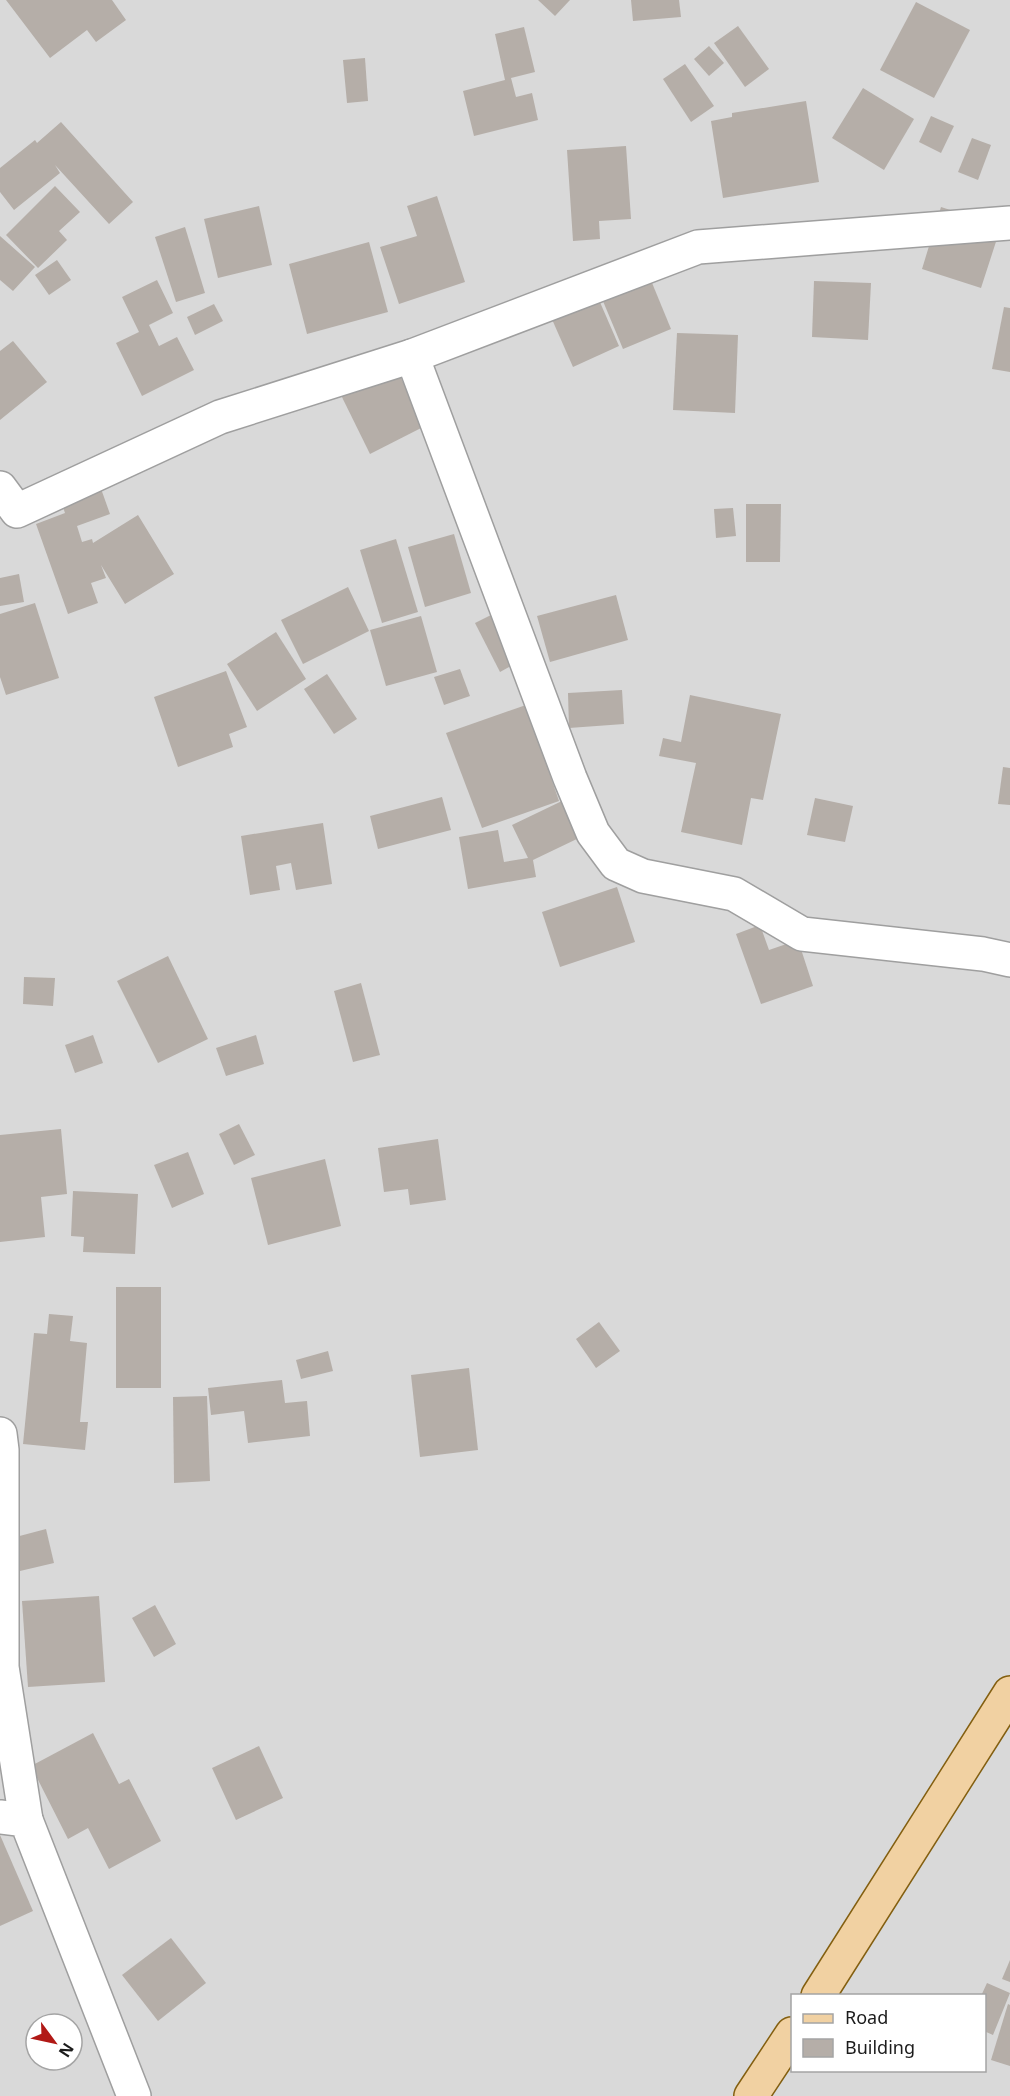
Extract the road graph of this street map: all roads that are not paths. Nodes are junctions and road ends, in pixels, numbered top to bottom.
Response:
1 (1010, 224) edge
2 (412, 356) junction
3 (0, 488) edge
4 (1010, 960) edge
5 (0, 1434) edge
6 (1010, 1693) edge
7 (13, 1818) edge
8 (819, 1994) edge
9 (791, 2036) edge
10 (134, 2096) edge
11 (751, 2096) edge

1 - 2 street
2 - 3 street
2 - 4 street
5 - 7 street
6 - 8 main road
7 - 10 street
9 - 11 main road

